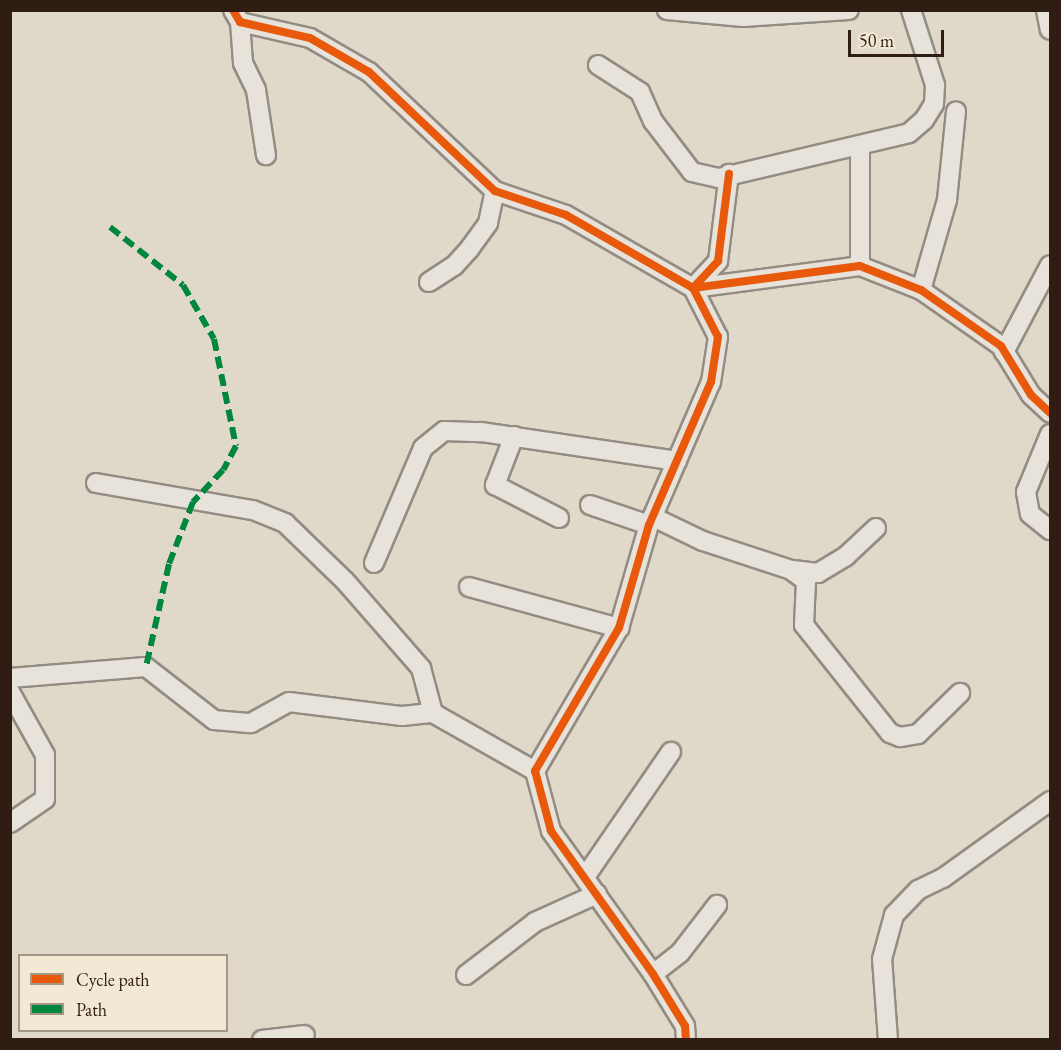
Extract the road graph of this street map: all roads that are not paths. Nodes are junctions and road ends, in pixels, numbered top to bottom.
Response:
1 (667, 10) edge
2 (849, 10) edge
3 (911, 10) edge
4 (1046, 10) edge
5 (236, 16) edge
6 (1050, 30) edge
7 (598, 65) dead end
8 (956, 111) dead end
9 (860, 146) junction
10 (266, 155) dead end
11 (729, 174) junction
12 (495, 191) junction
13 (1050, 265) edge
14 (860, 266) junction
15 (429, 282) dead end
16 (693, 288) junction
17 (921, 290) junction
18 (1004, 352) junction
19 (1050, 413) edge
20 (1050, 434) edge
21 (514, 436) junction
22 (677, 461) junction
23 (96, 483) dead end
24 (590, 505) dead end
25 (559, 519) dead end
26 (651, 521) junction
27 (876, 528) dead end
28 (1050, 530) edge
29 (374, 563) dead end
30 (791, 570) junction
31 (469, 587) dead end
32 (619, 628) junction
33 (10, 678) edge
34 (10, 692) edge
35 (960, 693) dead end
36 (433, 713) junction
37 (671, 752) dead end
38 (535, 771) junction
39 (1050, 801) edge
40 (10, 823) edge
41 (585, 877) junction
42 (597, 894) junction
43 (717, 905) dead end
44 (653, 974) junction
45 (466, 975) dead end
46 (305, 1035) dead end
47 (262, 1040) edge
48 (686, 1040) edge
49 (888, 1040) edge

1 - 2 street
3 - 9 street
4 - 6 street
5 - 10 street
5 - 12 street
7 - 11 street
8 - 17 street
9 - 11 street
9 - 14 street
11 - 16 street
12 - 15 street
12 - 16 street
13 - 18 street
14 - 16 street
14 - 17 street
16 - 22 street
17 - 18 street
18 - 19 street
20 - 28 street
21 - 22 street
21 - 25 street
21 - 29 street
22 - 26 street
23 - 36 street
24 - 26 street
26 - 30 street
26 - 32 street
27 - 30 street
30 - 35 street
31 - 32 street
32 - 38 street
33 - 36 street
34 - 40 street
36 - 38 street
37 - 41 street
38 - 41 street
39 - 49 street
41 - 42 street
42 - 44 street
42 - 45 street
43 - 44 street
44 - 48 street
46 - 47 street

